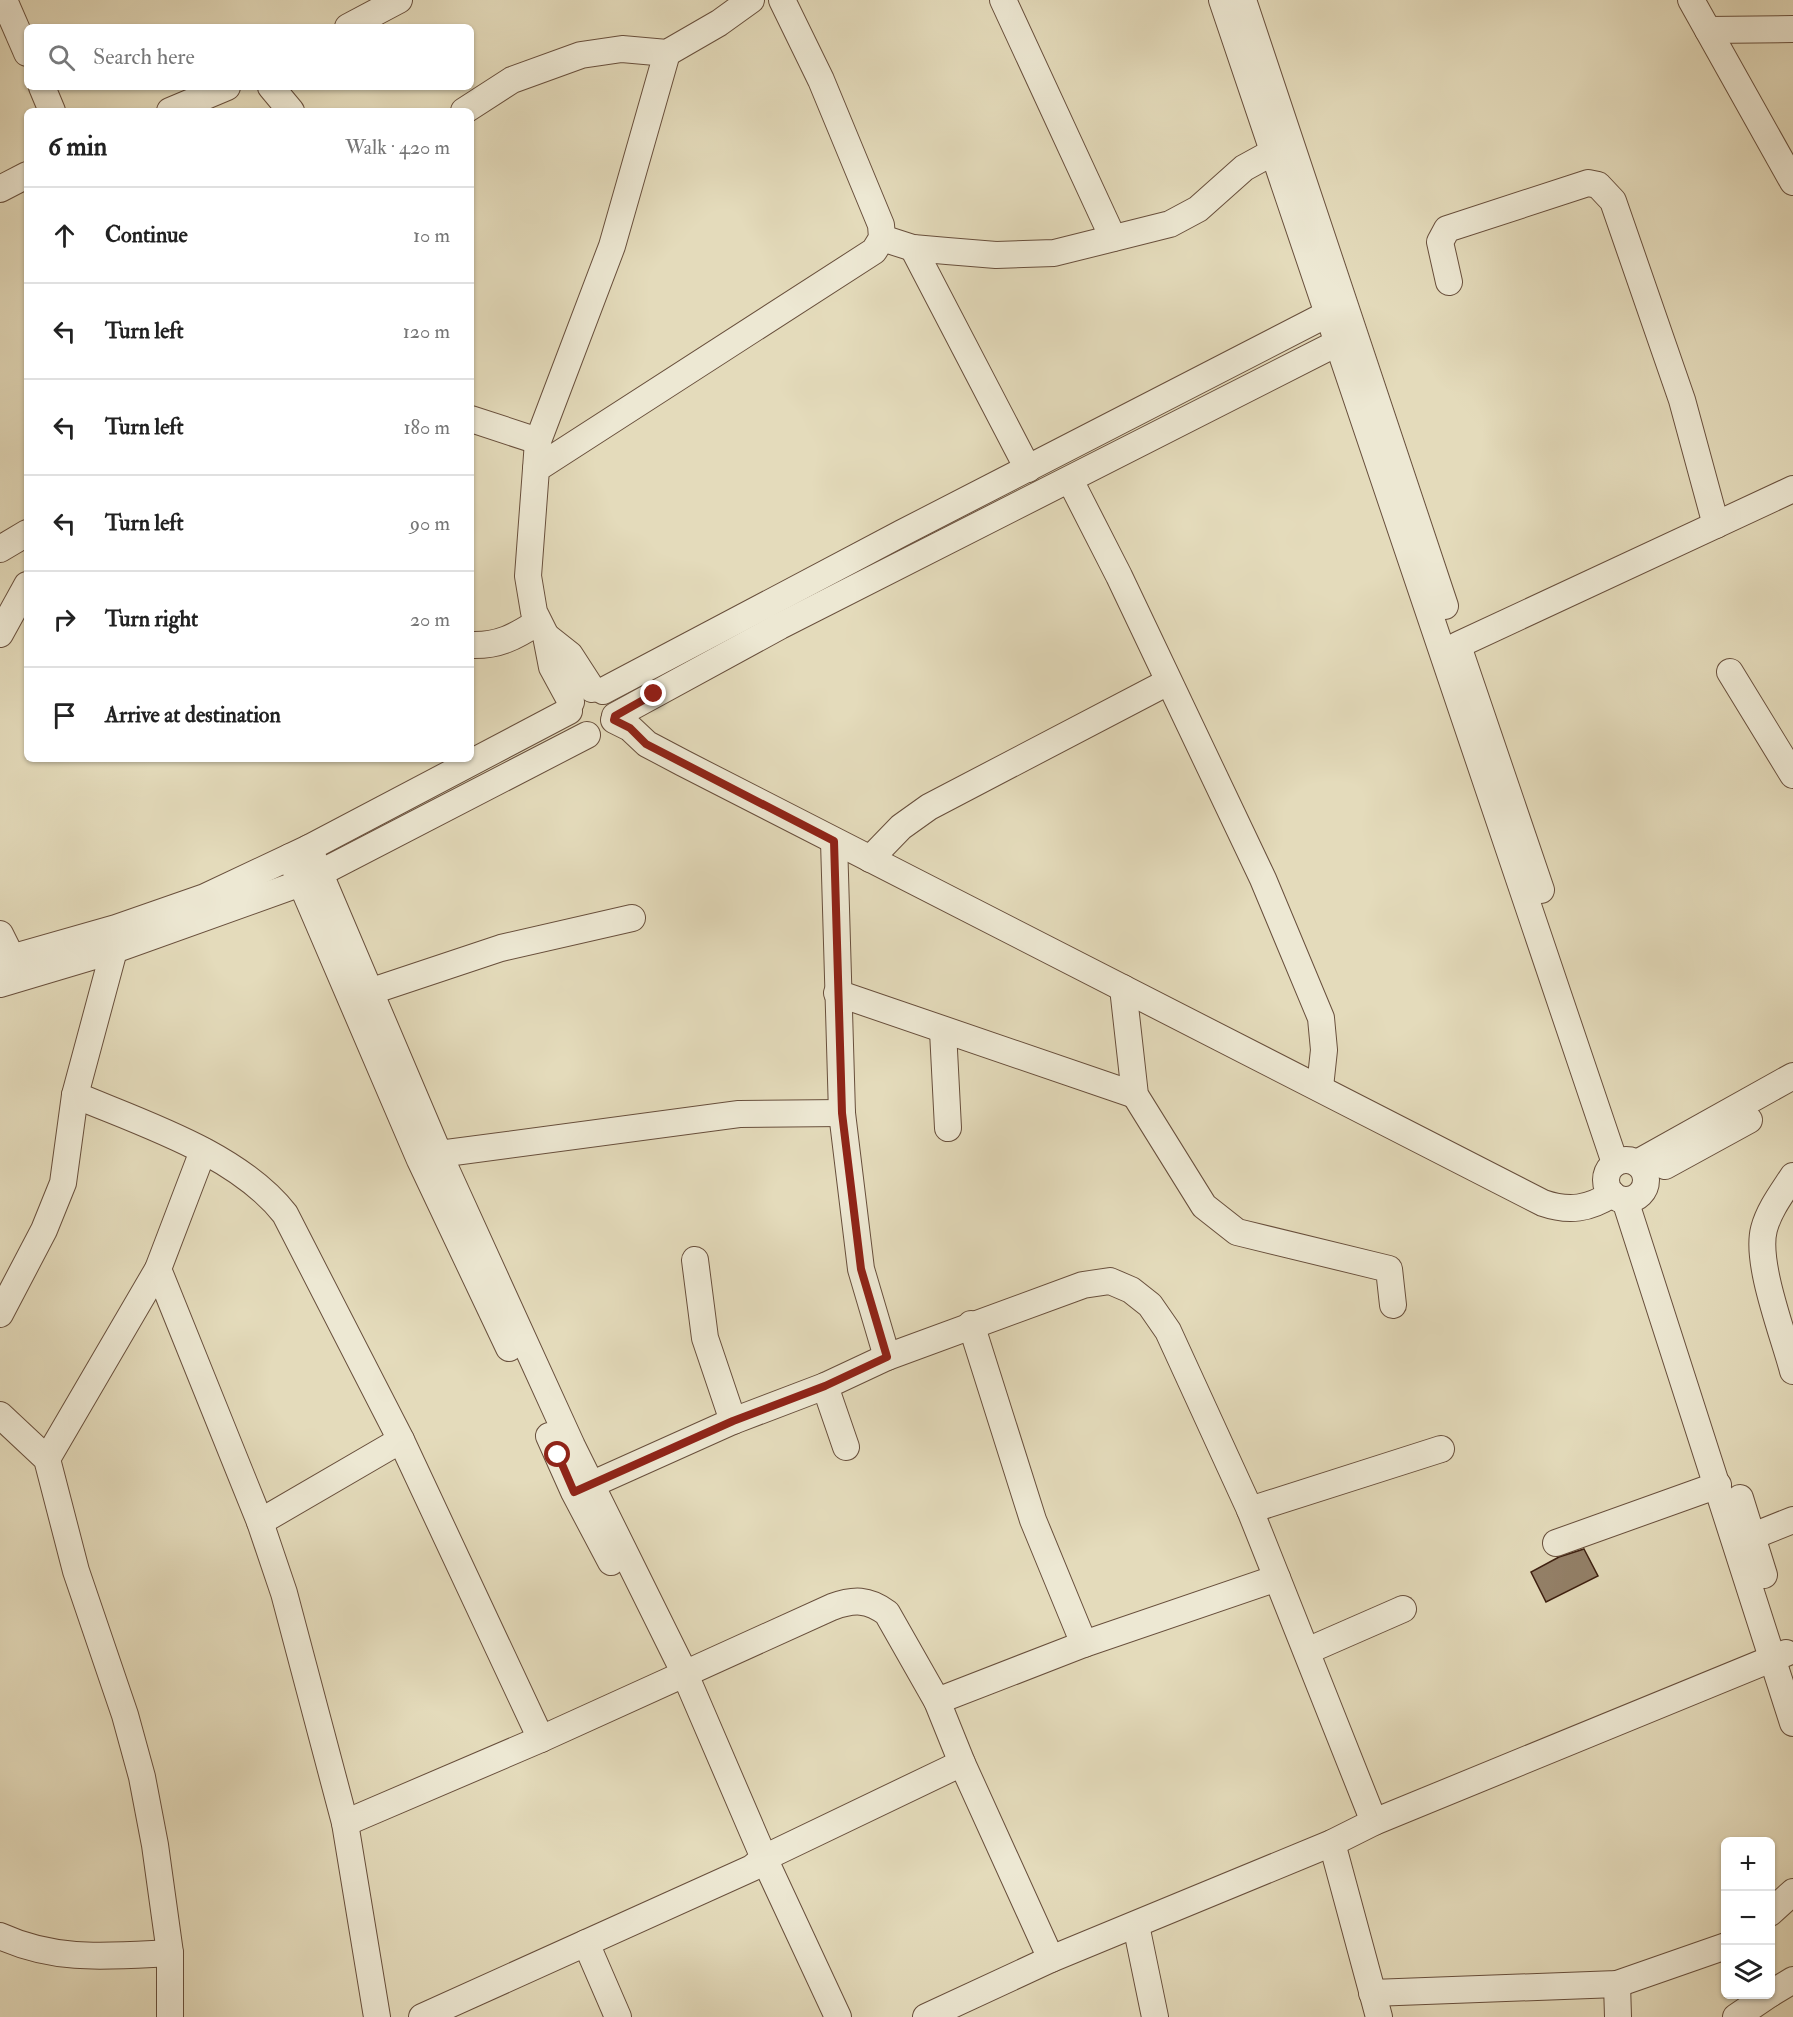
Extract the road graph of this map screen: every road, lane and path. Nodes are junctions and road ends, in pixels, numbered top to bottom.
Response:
1 (4, 0) edge
2 (399, 0) edge
3 (751, 0) edge
4 (782, 0) edge
5 (1003, 0) edge
6 (1222, 0) edge
7 (1243, 0) edge
8 (1691, 0) edge
9 (354, 24) edge
10 (1793, 29) edge
11 (1708, 30) junction
12 (24, 46) edge
13 (667, 53) junction
14 (43, 90) edge
15 (220, 90) edge
16 (274, 90) edge
17 (51, 108) edge
18 (177, 108) edge
19 (288, 108) edge
20 (469, 108) edge
21 (1275, 151) junction
22 (24, 177) edge
23 (1793, 182) edge
24 (0, 189) edge
25 (882, 238) junction
26 (1113, 238) junction
27 (913, 248) junction
28 (1449, 282) dead end
29 (1336, 310) junction
30 (1346, 339) junction
31 (474, 420) edge
32 (538, 441) junction
33 (536, 469) junction
34 (1028, 469) junction
35 (1070, 480) junction
36 (1793, 489) edge
37 (1716, 525) junction
38 (24, 535) edge
39 (0, 549) edge
40 (24, 590) edge
41 (542, 629) junction
42 (0, 634) edge
43 (474, 645) edge
44 (1458, 645) junction
45 (1730, 672) dead end
46 (1168, 682) junction
47 (584, 698) junction
48 (605, 726) junction
49 (474, 758) edge
50 (467, 762) edge
51 (1793, 775) edge
52 (834, 841) junction
53 (300, 853) junction
54 (870, 859) junction
55 (311, 879) junction
56 (632, 918) dead end
57 (0, 934) edge
58 (114, 950) junction
59 (6, 960) edge
60 (0, 984) edge
61 (1123, 988) junction
62 (837, 993) junction
63 (361, 994) junction
64 (944, 1030) junction
65 (1793, 1076) edge
66 (1320, 1088) junction
67 (75, 1095) junction
68 (1135, 1095) junction
69 (1793, 1096) edge
70 (842, 1113) junction
71 (948, 1128) dead end
72 (203, 1151) junction
73 (430, 1157) junction
74 (1793, 1176) edge
75 (1629, 1178) junction
76 (695, 1260) dead end
77 (158, 1269) junction
78 (1393, 1305) dead end
79 (0, 1314) edge
80 (971, 1324) junction
81 (887, 1357) junction
82 (1793, 1371) edge
83 (825, 1386) junction
84 (0, 1415) edge
85 (733, 1421) junction
86 (401, 1440) junction
87 (846, 1447) dead end
88 (1441, 1449) dead end
89 (47, 1459) junction
90 (1718, 1485) junction
91 (583, 1489) junction
92 (1250, 1510) junction
93 (1793, 1520) edge
94 (260, 1522) junction
95 (1753, 1536) junction
96 (1556, 1543) dead end
97 (1277, 1578) junction
98 (1403, 1609) dead end
99 (1084, 1644) junction
100 (1307, 1651) junction
101 (1784, 1661) edge
102 (679, 1675) junction
103 (937, 1701) junction
104 (1793, 1723) edge
105 (541, 1738) junction
106 (962, 1763) junction
107 (345, 1822) junction
108 (1374, 1822) junction
109 (1332, 1843) junction
110 (758, 1863) junction
111 (1793, 1892) edge
112 (1775, 1908) edge
113 (1136, 1925) junction
114 (0, 1935) edge
115 (586, 1943) junction
116 (1721, 1947) edge
117 (170, 1953) junction
118 (1051, 1959) junction
119 (1793, 1980) edge
120 (1617, 1984) junction
121 (1775, 1991) edge
122 (1763, 1999) edge
123 (1376, 2005) edge
124 (170, 2017) edge
125 (377, 2017) edge
126 (422, 2017) edge
127 (618, 2017) edge
128 (820, 2017) edge
129 (838, 2017) edge
130 (926, 2017) edge
131 (1155, 2017) edge
132 (1618, 2017) edge
133 (1736, 2017) edge

1 - 12 street
2 - 9 street
3 - 13 street
4 - 25 street
5 - 26 street
6 - 21 street
7 - 29 street
8 - 11 street
10 - 11 street
11 - 23 street
13 - 20 street
13 - 32 street
14 - 17 street
15 - 18 street
16 - 19 street
21 - 26 street
21 - 29 street
22 - 24 street
25 - 27 street
25 - 33 street
26 - 27 street
27 - 34 street
28 - 37 street
29 - 30 street
29 - 34 street
30 - 35 street
30 - 44 street
30 - 75 street
31 - 32 street
32 - 33 street
33 - 41 street
34 - 47 street
35 - 46 street
35 - 48 street
36 - 37 street
37 - 44 street
38 - 39 street
40 - 42 street
41 - 43 street
41 - 47 street
44 - 75 street
45 - 51 street
46 - 54 street
46 - 66 street
47 - 48 street
47 - 48 street
47 - 49 street
48 - 52 street
48 - 55 street
50 - 53 street
52 - 54 street
52 - 62 street
53 - 55 street
53 - 59 street
54 - 61 street
55 - 58 street
55 - 63 street
56 - 63 street
57 - 59 street
58 - 60 street
58 - 67 street
61 - 66 street
61 - 68 street
62 - 64 street
62 - 70 street
63 - 73 street
64 - 68 street
64 - 71 street
65 - 75 street
66 - 75 street
67 - 72 street
67 - 79 street
68 - 78 street
69 - 75 street
70 - 73 street
70 - 81 street
72 - 77 street
72 - 86 street
73 - 91 street
74 - 82 street
75 - 90 street
75 - 95 street
76 - 85 street
77 - 89 street
77 - 94 street
80 - 81 street
80 - 92 street
80 - 99 street
81 - 83 street
83 - 85 street
83 - 87 street
84 - 89 street
85 - 91 street
86 - 94 street
86 - 105 street
88 - 92 street
89 - 117 street
90 - 96 street
90 - 101 street
91 - 102 street
92 - 97 street
93 - 95 street
94 - 107 street
95 - 101 street
97 - 99 street
97 - 100 street
98 - 100 street
99 - 103 street
100 - 108 street
101 - 104 street
101 - 108 street
102 - 103 street
102 - 105 street
102 - 110 street
103 - 106 street
105 - 107 street
106 - 110 street
106 - 118 street
107 - 125 street
108 - 109 street
109 - 113 street
109 - 123 street
110 - 115 street
110 - 128 street
110 - 129 street
111 - 112 street
113 - 118 street
113 - 131 street
114 - 117 street
115 - 126 street
115 - 127 street
116 - 120 street
117 - 124 street
118 - 130 street
119 - 121 street
120 - 123 street
120 - 132 street
122 - 133 street

